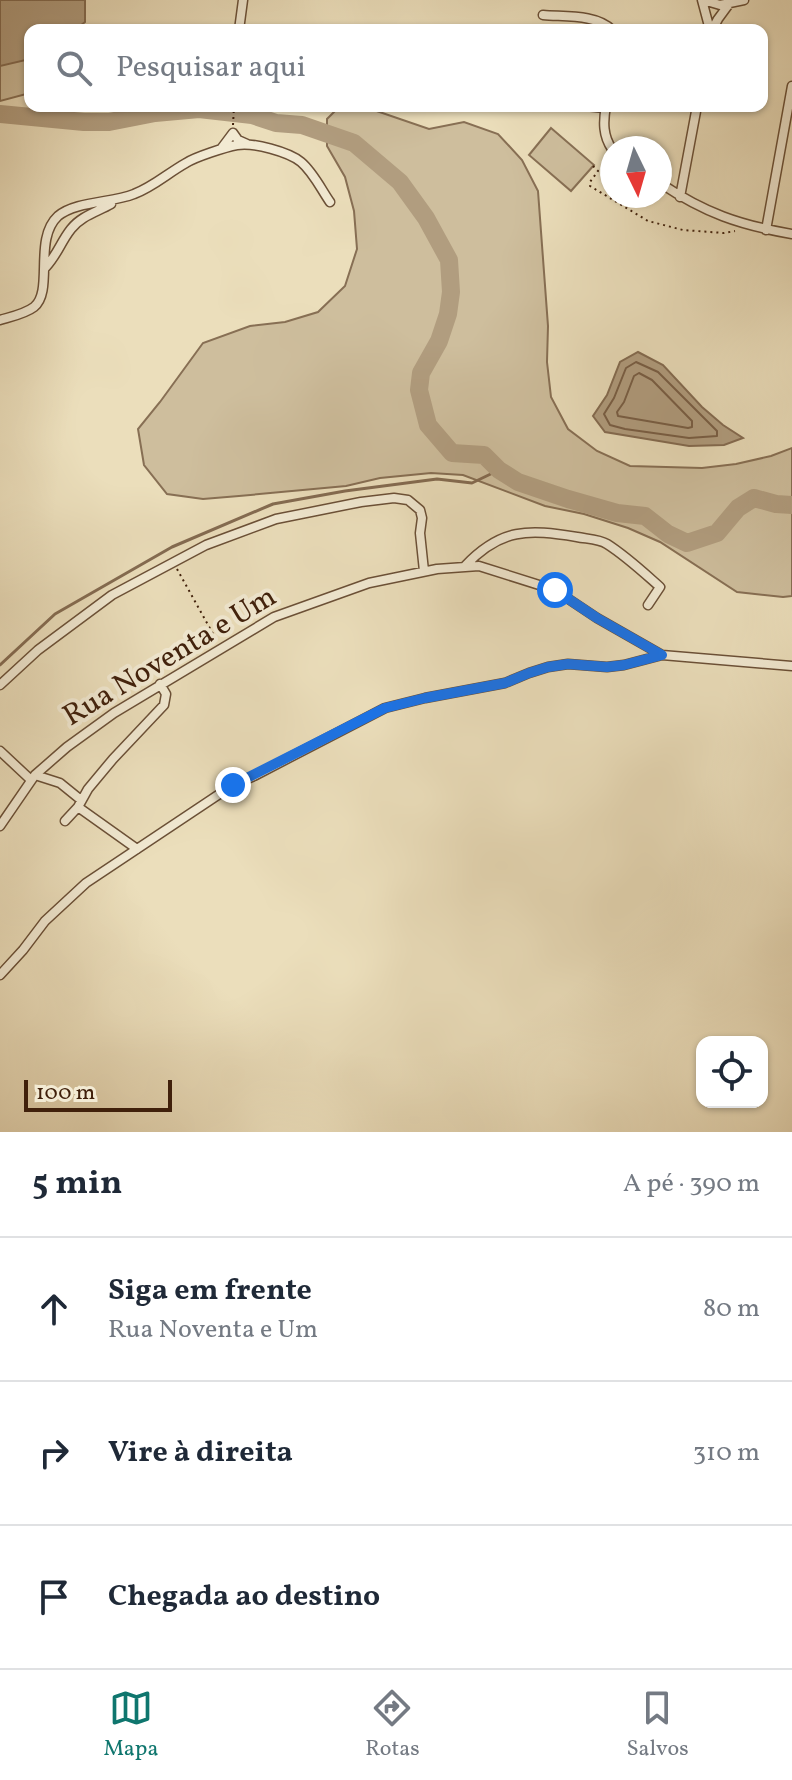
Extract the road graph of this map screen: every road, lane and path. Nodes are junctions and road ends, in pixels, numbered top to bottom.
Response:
1 (243, 0) edge
2 (702, 0) edge
3 (744, 0) edge
4 (729, 4) junction
5 (543, 15) dead end
6 (240, 24) edge
7 (604, 24) edge
8 (709, 24) edge
9 (714, 24) edge
10 (792, 86) edge
11 (234, 112) edge
12 (606, 112) edge
13 (696, 112) edge
14 (233, 133) junction
15 (605, 136) edge
16 (248, 145) junction
17 (787, 146) edge
18 (220, 151) junction
19 (593, 166) dead end
20 (672, 191) edge
21 (680, 197) junction
22 (119, 200) junction
23 (330, 202) dead end
24 (766, 230) junction
25 (735, 231) dead end
26 (792, 234) edge
27 (45, 268) junction
28 (0, 320) edge
29 (172, 561) junction
30 (464, 567) junction
31 (424, 571) junction
32 (648, 605) dead end
33 (221, 648) junction
34 (662, 655) junction
35 (792, 666) edge
36 (160, 684) junction
37 (0, 685) edge
38 (0, 751) edge
39 (33, 778) junction
40 (80, 804) junction
41 (65, 821) dead end
42 (0, 826) edge
43 (137, 849) junction
44 (0, 975) edge

1 - 6 street
2 - 4 street
2 - 8 street
3 - 4 street
4 - 9 street
5 - 7 street
10 - 17 street
11 - 14 path
12 - 15 street
13 - 21 street
14 - 16 street
14 - 18 street
16 - 18 street
16 - 23 street
17 - 24 street
18 - 22 street
19 - 25 path
20 - 21 street
21 - 24 street
22 - 27 street
22 - 27 street
24 - 26 street
27 - 28 street
29 - 31 street
29 - 33 path
29 - 37 street
30 - 31 street, Rua Noventa e Um
30 - 32 street
30 - 34 street, Rua Noventa e Um
31 - 33 street, Rua Noventa e Um
33 - 36 street, Rua Noventa e Um
34 - 35 street
34 - 43 street
36 - 39 street, Rua Noventa e Um
36 - 40 street
38 - 39 street
39 - 40 street
39 - 42 street, Rua Noventa e Um
40 - 41 street
40 - 43 street
43 - 44 street

